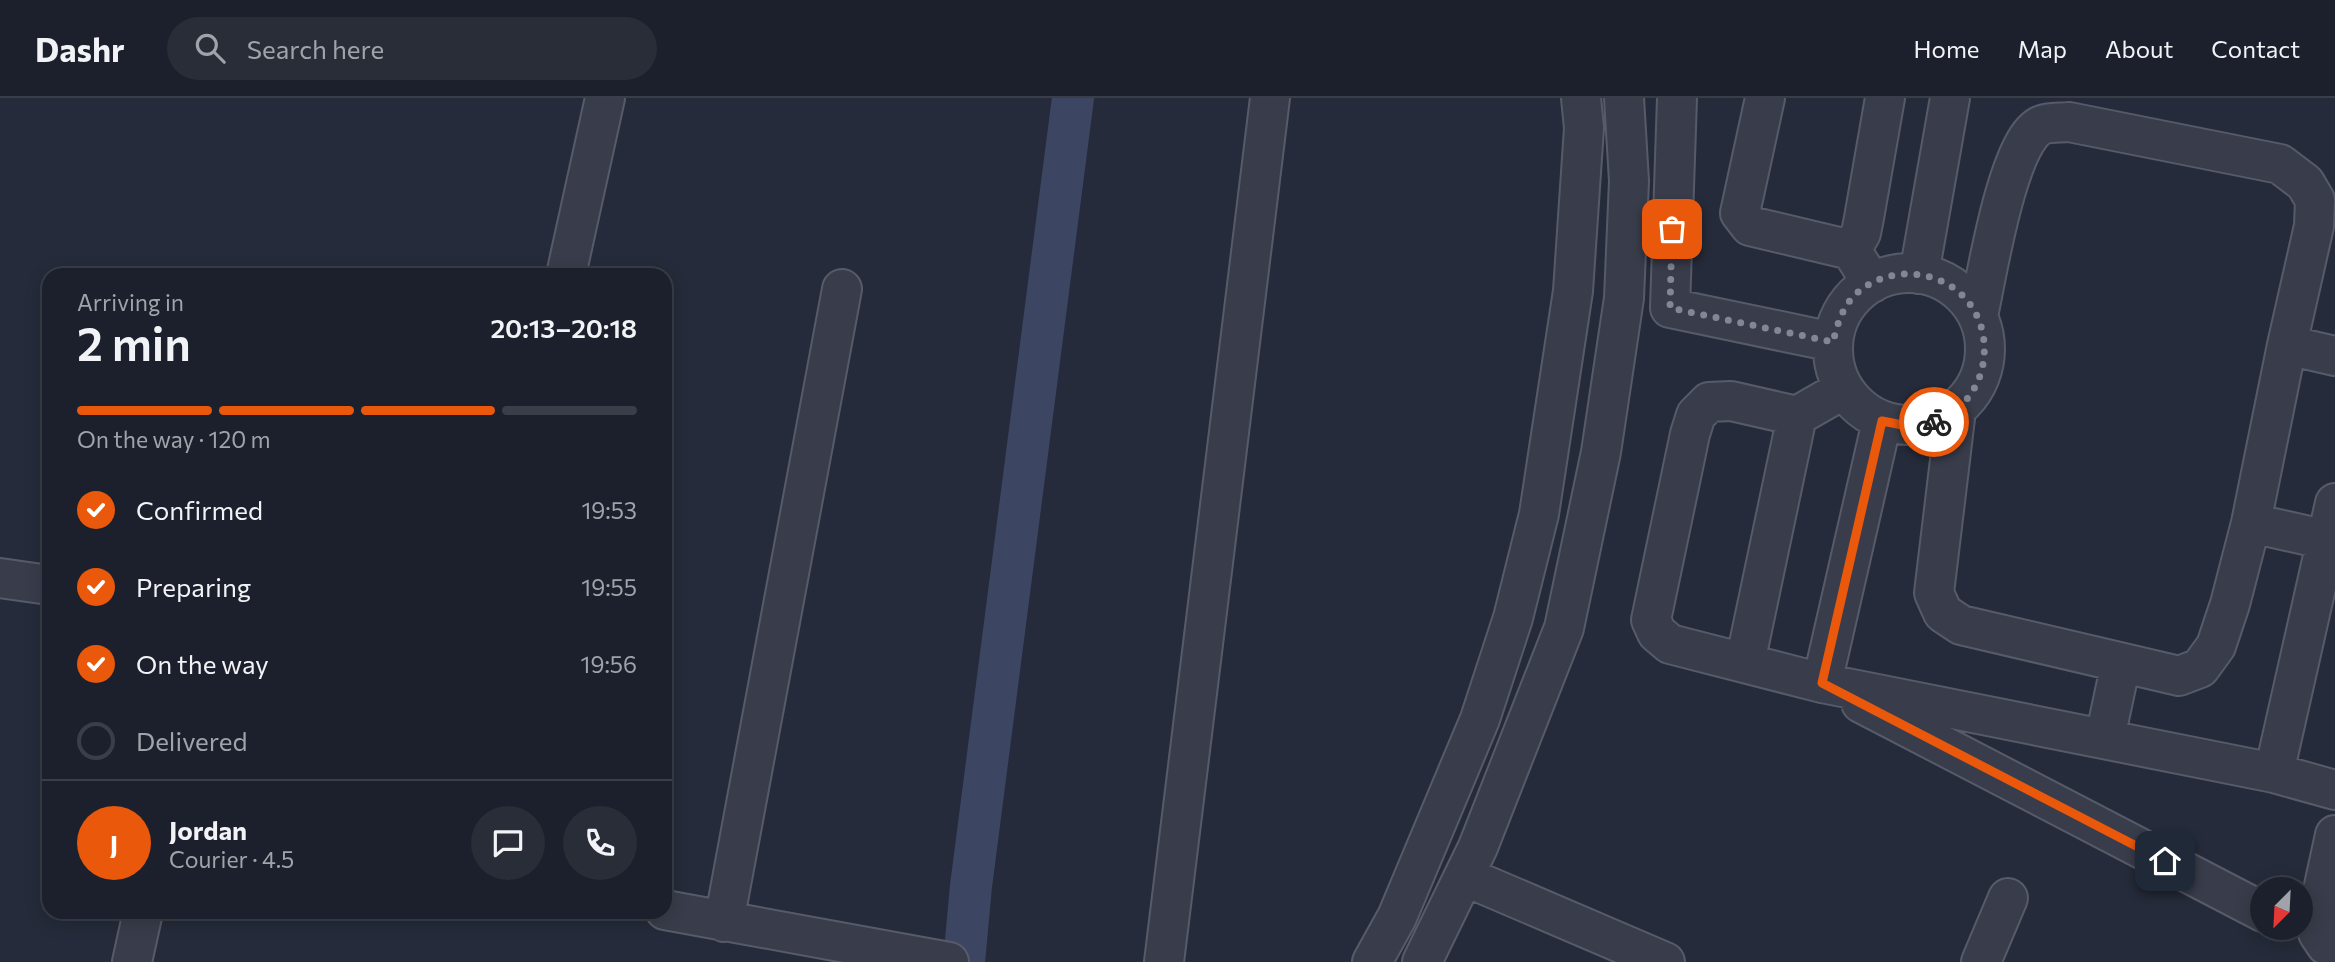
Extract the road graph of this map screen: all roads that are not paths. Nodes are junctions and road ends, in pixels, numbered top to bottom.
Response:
1 (605, 98) edge
2 (1270, 98) edge
3 (1581, 98) edge
4 (1624, 98) edge
5 (1677, 98) edge
6 (1765, 98) edge
7 (1885, 98) edge
8 (1945, 99) edge
9 (1852, 250) junction
10 (568, 268) edge
11 (1919, 274) junction
12 (1872, 283) junction
13 (842, 289) dead end
14 (1573, 292) junction
15 (1624, 298) junction
16 (1670, 308) junction
17 (1978, 316) junction
18 (1833, 342) junction
19 (2287, 345) junction
20 (2335, 356) edge
21 (1844, 389) junction
22 (1956, 410) junction
23 (1797, 416) junction
24 (1882, 421) junction
25 (2335, 503) edge
26 (2251, 523) junction
27 (2327, 540) junction
28 (0, 578) edge
29 (42, 584) edge
30 (1745, 663) junction
31 (2121, 663) junction
32 (1822, 683) junction
33 (2105, 738) junction
34 (2274, 774) junction
35 (2335, 790) edge
36 (2335, 835) edge
37 (1464, 876) junction
38 (2008, 898) dead end
39 (2250, 905) edge
40 (672, 911) edge
41 (141, 919) edge
42 (724, 922) junction
43 (2314, 939) edge
44 (2330, 947) edge
45 (943, 961) edge
46 (132, 962) edge
47 (1164, 962) edge
48 (1373, 962) edge
49 (1422, 962) edge
50 (1663, 962) edge
51 (1982, 962) edge

1 - 10 street
2 - 47 street
3 - 14 street
4 - 15 street
5 - 16 street
6 - 9 street
7 - 9 street
8 - 11 street
9 - 12 street
11 - 12 street
11 - 17 street
12 - 18 street
13 - 42 street
14 - 15 street
14 - 48 street
15 - 16 street
15 - 37 street
16 - 18 street
17 - 19 street
17 - 22 street
18 - 21 street
19 - 20 street
19 - 26 street
21 - 23 street
21 - 24 street
22 - 24 street
22 - 31 street
23 - 30 street
23 - 30 street
24 - 32 street
25 - 27 street
26 - 27 street
26 - 31 street
27 - 34 street
28 - 29 street
30 - 32 street
31 - 33 street
32 - 33 street
32 - 39 street
33 - 34 street
34 - 35 street
36 - 44 street
37 - 49 street
37 - 50 street
38 - 51 street
40 - 42 street
41 - 46 street
42 - 45 street
43 - 44 street

